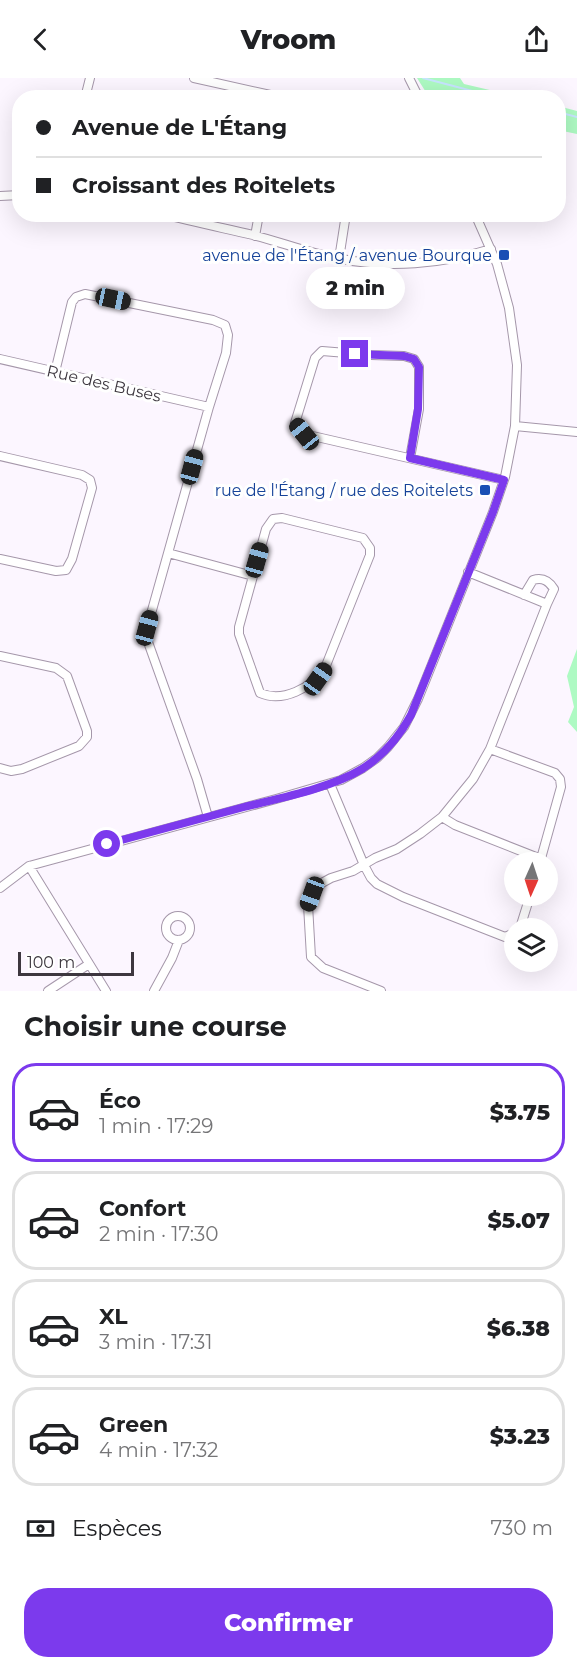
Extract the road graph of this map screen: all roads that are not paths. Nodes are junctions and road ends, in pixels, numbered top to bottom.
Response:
1 (194, 78) edge
2 (248, 90) edge
3 (196, 222) edge
4 (258, 222) edge
5 (345, 222) edge
6 (479, 222) edge
7 (255, 236) junction
8 (491, 249) junction
9 (339, 259) junction
10 (0, 359) edge
11 (56, 372) junction
12 (209, 407) junction
13 (515, 426) junction
14 (577, 432) edge
15 (0, 456) edge
16 (410, 458) junction
17 (504, 480) junction
18 (168, 553) junction
19 (0, 559) edge
20 (468, 572) junction
21 (253, 576) junction
22 (524, 595) junction
23 (547, 604) junction
24 (0, 656) edge
25 (490, 748) junction
26 (0, 768) edge
27 (330, 784) junction
28 (208, 817) junction
29 (442, 817) junction
30 (520, 852) edge
31 (543, 852) edge
32 (364, 865) junction
33 (29, 867) junction
34 (0, 888) edge
35 (504, 937) edge
36 (180, 940) dead end
37 (89, 964) junction
38 (48, 991) edge
39 (106, 991) edge
40 (154, 991) edge
41 (381, 991) edge

1 - 2 street
3 - 7 street
4 - 7 street
5 - 9 street
6 - 8 street
7 - 9 street
8 - 9 street
8 - 13 street
10 - 11 street, Rue des Buses
11 - 12 street, Rue des Buses
11 - 12 street
12 - 18 street
13 - 14 street
13 - 17 street
15 - 19 street
16 - 16 street
16 - 17 street
17 - 20 street
18 - 21 street
18 - 28 street
20 - 22 street
20 - 27 street
21 - 21 street
22 - 23 street
22 - 23 street
23 - 25 street
24 - 26 street
25 - 29 street
25 - 31 street
27 - 28 street
27 - 32 street
28 - 33 street
29 - 30 street
29 - 32 street
32 - 35 street
32 - 41 street
33 - 34 street
33 - 37 street
36 - 40 street
37 - 38 street
37 - 39 street

